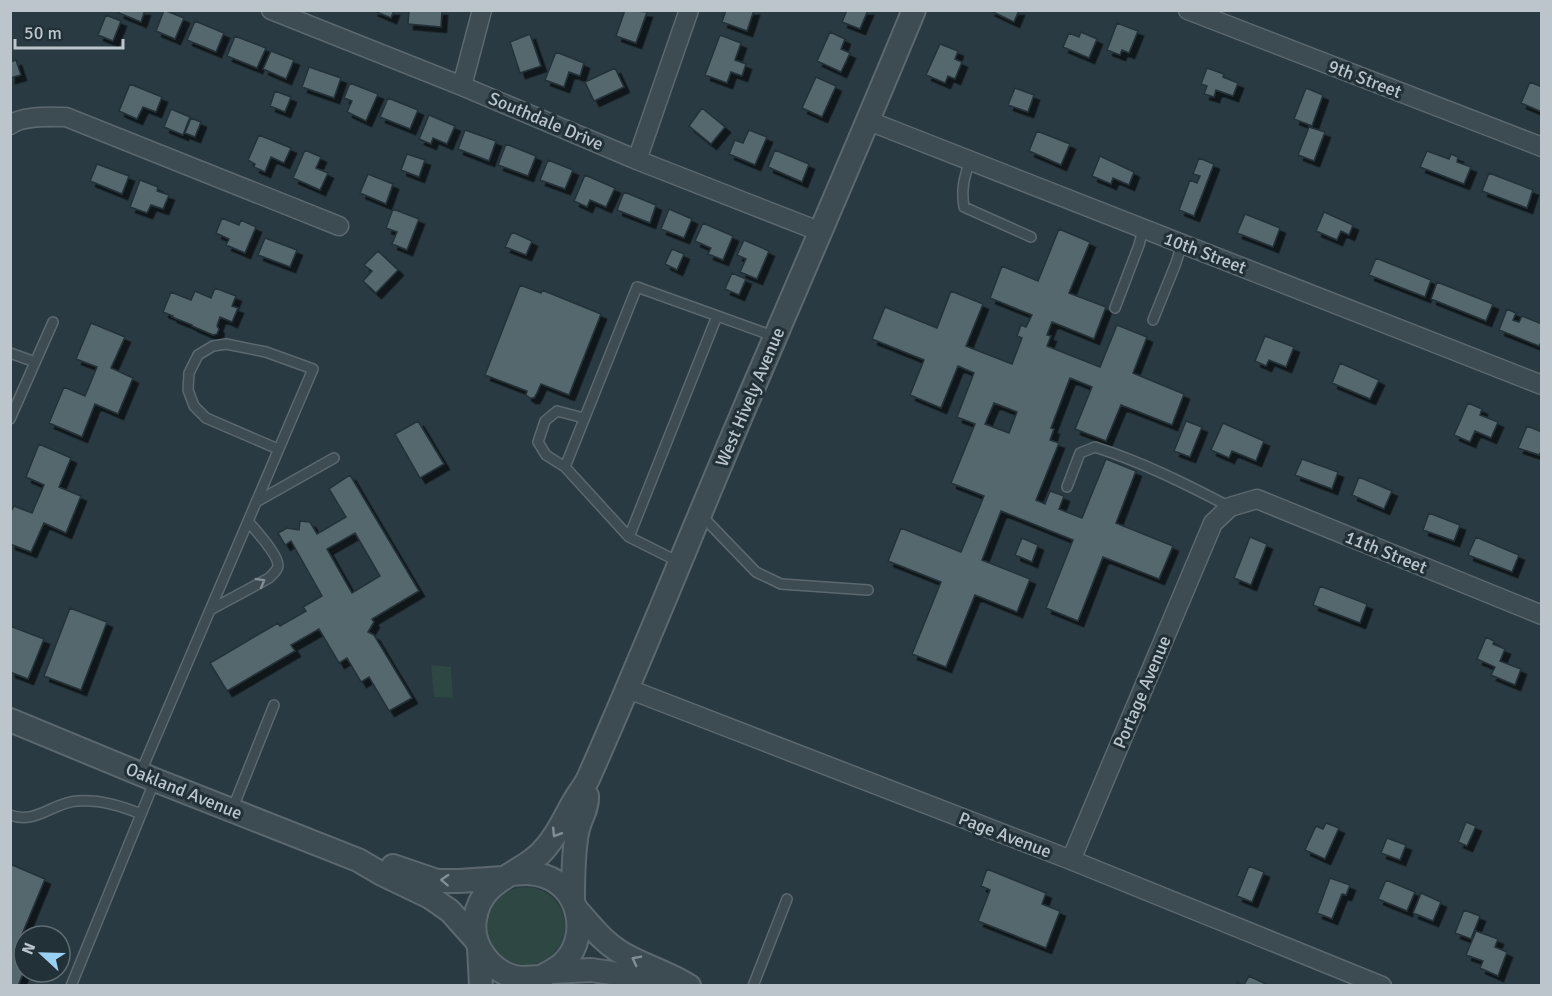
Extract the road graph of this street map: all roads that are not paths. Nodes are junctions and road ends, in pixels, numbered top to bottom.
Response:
1 (271, 10) edge
2 (482, 10) edge
3 (689, 10) edge
4 (914, 10) edge
5 (1188, 10) edge
6 (462, 86) junction
7 (869, 121) junction
8 (10, 125) edge
9 (1542, 147) edge
10 (637, 160) junction
11 (970, 161) junction
12 (339, 226) dead end
13 (1143, 229) junction
14 (820, 232) junction
15 (1031, 237) dead end
16 (1182, 244) junction
17 (1115, 308) dead end
18 (717, 315) junction
19 (1153, 320) dead end
20 (53, 322) dead end
21 (776, 337) junction
22 (10, 353) edge
23 (35, 362) junction
24 (1542, 385) edge
25 (584, 418) junction
26 (10, 419) edge
27 (279, 449) junction
28 (334, 458) dead end
29 (565, 467) junction
30 (1068, 487) dead end
31 (256, 502) junction
32 (1230, 507) junction
33 (700, 514) junction
34 (248, 521) junction
35 (629, 537) junction
36 (680, 562) junction
37 (868, 590) dead end
38 (210, 610) junction
39 (1542, 615) edge
40 (626, 688) junction
41 (274, 705) dead end
42 (10, 720) edge
43 (148, 777) junction
44 (586, 783) junction
45 (231, 810) junction
46 (141, 814) junction
47 (10, 815) edge
48 (358, 860) junction
49 (1071, 860) junction
50 (508, 876) junction
51 (787, 899) dead end
52 (575, 905) junction
53 (477, 944) junction
54 (539, 978) edge
55 (71, 986) edge
56 (481, 986) edge
57 (657, 986) edge
58 (689, 986) edge
59 (753, 986) edge
60 (1382, 986) edge

1 - 6 street, Southdale Drive
2 - 6 street
3 - 10 street
4 - 7 street, West Hively Avenue
5 - 9 street, 9th Street
6 - 10 street, Southdale Drive
7 - 11 street, 10th Street
7 - 14 street, West Hively Avenue
8 - 12 street
10 - 14 street, Southdale Drive
11 - 13 street, 10th Street
11 - 15 lane
13 - 16 street, 10th Street
13 - 17 lane
14 - 21 street, West Hively Avenue
16 - 19 lane
16 - 24 street, 10th Street
18 - 21 lane
18 - 25 lane
18 - 35 lane
20 - 23 lane
21 - 33 street, West Hively Avenue
22 - 23 lane
23 - 26 lane
25 - 29 lane
25 - 29 lane
27 - 27 lane
27 - 31 lane
28 - 31 lane
29 - 35 lane
30 - 32 lane
31 - 34 lane
32 - 39 street, 11th Street
32 - 49 street, Portage Avenue
33 - 36 street, West Hively Avenue
33 - 37 lane
34 - 38 lane
38 -> 34 lane
35 - 36 lane
36 - 40 street, West Hively Avenue
38 - 43 lane
40 - 44 street, West Hively Avenue
40 - 49 street, Page Avenue
41 - 45 lane
42 - 43 street, Oakland Avenue
43 - 45 street, Oakland Avenue
43 - 46 lane
44 -> 50 street
44 - 52 street
45 - 48 street, Oakland Avenue
46 - 47 lane
46 - 55 lane
50 -> 48 street, Oakland Avenue
48 - 53 street, Oakland Avenue
49 - 60 street, Page Avenue
50 - 52 street
50 - 53 street
51 - 59 lane
52 - 54 street
58 -> 52 street
53 - 54 street
53 - 56 street
54 - 57 street

